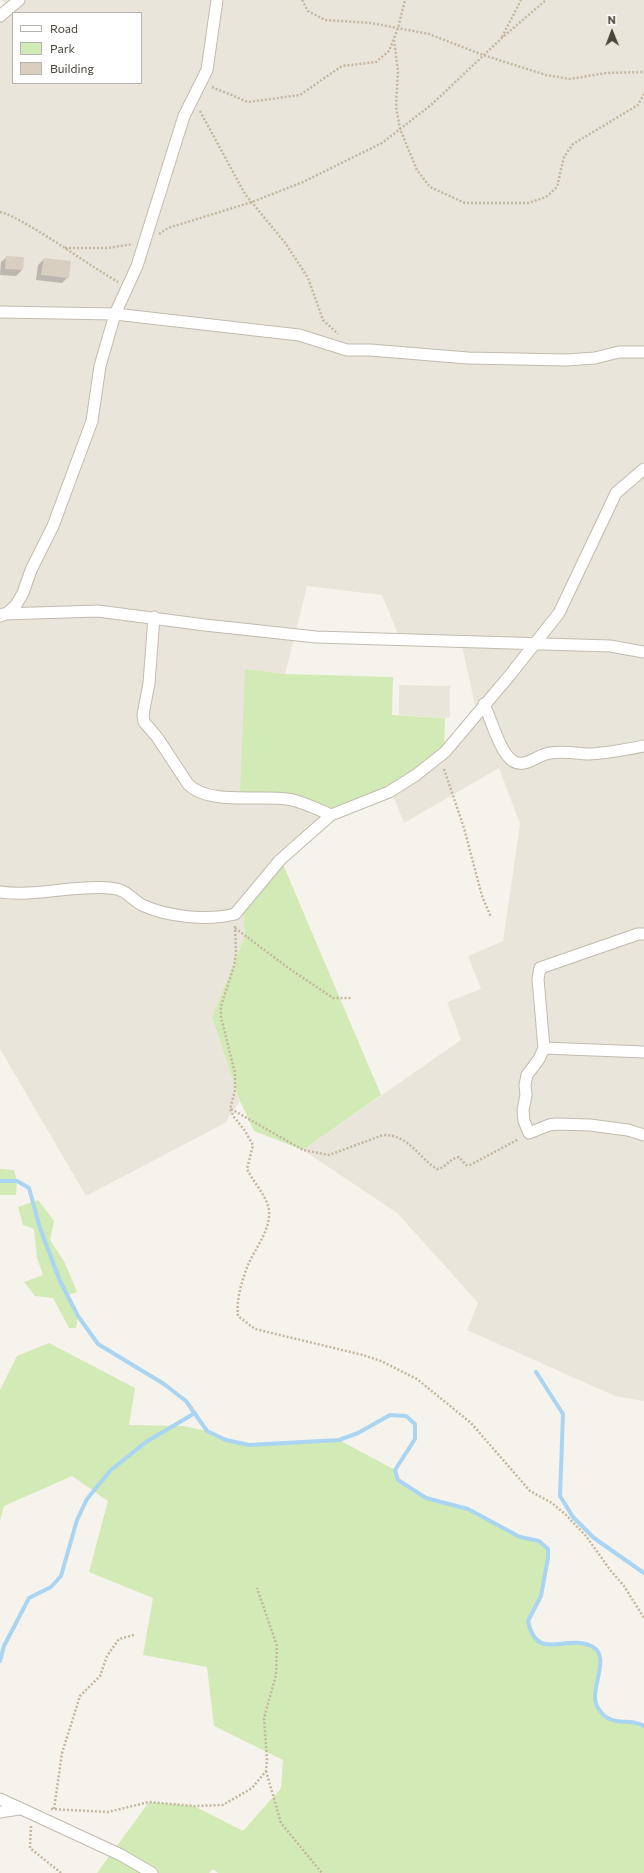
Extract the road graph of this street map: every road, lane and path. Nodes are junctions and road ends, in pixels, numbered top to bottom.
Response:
1 (19, 0) edge
2 (217, 0) edge
3 (302, 0) edge
4 (405, 0) edge
5 (521, 0) edge
6 (546, 0) edge
7 (0, 16) edge
8 (398, 28) junction
9 (502, 37) junction
10 (394, 40) junction
11 (483, 55) junction
12 (644, 72) edge
13 (201, 83) junction
14 (644, 94) edge
15 (192, 101) junction
16 (400, 129) junction
17 (252, 202) junction
18 (0, 212) edge
19 (145, 242) junction
20 (65, 248) junction
21 (127, 287) junction
22 (0, 312) edge
23 (115, 314) junction
24 (340, 335) dead end
25 (644, 352) edge
26 (644, 469) edge
27 (2, 614) edge
28 (154, 617) junction
29 (534, 644) junction
30 (644, 652) edge
31 (484, 704) junction
32 (644, 746) edge
33 (440, 757) junction
34 (330, 815) junction
35 (0, 892) edge
36 (235, 914) junction
37 (491, 917) dead end
38 (235, 928) junction
39 (644, 934) edge
40 (351, 998) dead end
41 (544, 1048) junction
42 (644, 1052) edge
43 (230, 1108) junction
44 (529, 1133) junction
45 (644, 1134) edge
46 (256, 1588) dead end
47 (644, 1618) edge
48 (134, 1636) dead end
49 (266, 1771) junction
50 (0, 1799) edge
51 (19, 1809) junction
52 (54, 1809) junction
53 (0, 1812) edge
54 (32, 1813) junction
55 (61, 1873) edge
56 (152, 1873) edge
57 (322, 1873) edge

1 - 7 street
2 - 13 street
3 - 8 path
4 - 8 path
5 - 9 path
6 - 9 path
8 - 10 path
8 - 11 path
9 - 11 path
10 - 13 path
10 - 16 path
11 - 12 path
11 - 16 path
13 - 15 street
14 - 16 path
15 - 17 path
15 - 19 street
16 - 17 path
17 - 19 path
17 - 24 path
18 - 20 path
19 - 20 path
19 - 21 street
20 - 21 path
21 - 23 street
22 - 23 street
23 - 25 street
23 - 27 street
26 - 29 street
27 - 28 street
28 - 29 street
28 - 34 street
29 - 30 street
29 - 31 street
31 - 32 street
31 - 33 street
33 - 34 street
33 - 37 path
34 - 36 street
35 - 36 street
36 - 38 path
38 - 40 path
38 - 43 path
39 - 41 street
41 - 42 street
41 - 44 street
43 - 44 path
43 - 47 path
44 - 45 street
46 - 49 path
48 - 52 path
49 - 52 path
49 - 57 path
50 - 51 street
51 - 53 street
51 - 54 street
52 - 54 path
54 - 55 path
54 - 56 street

